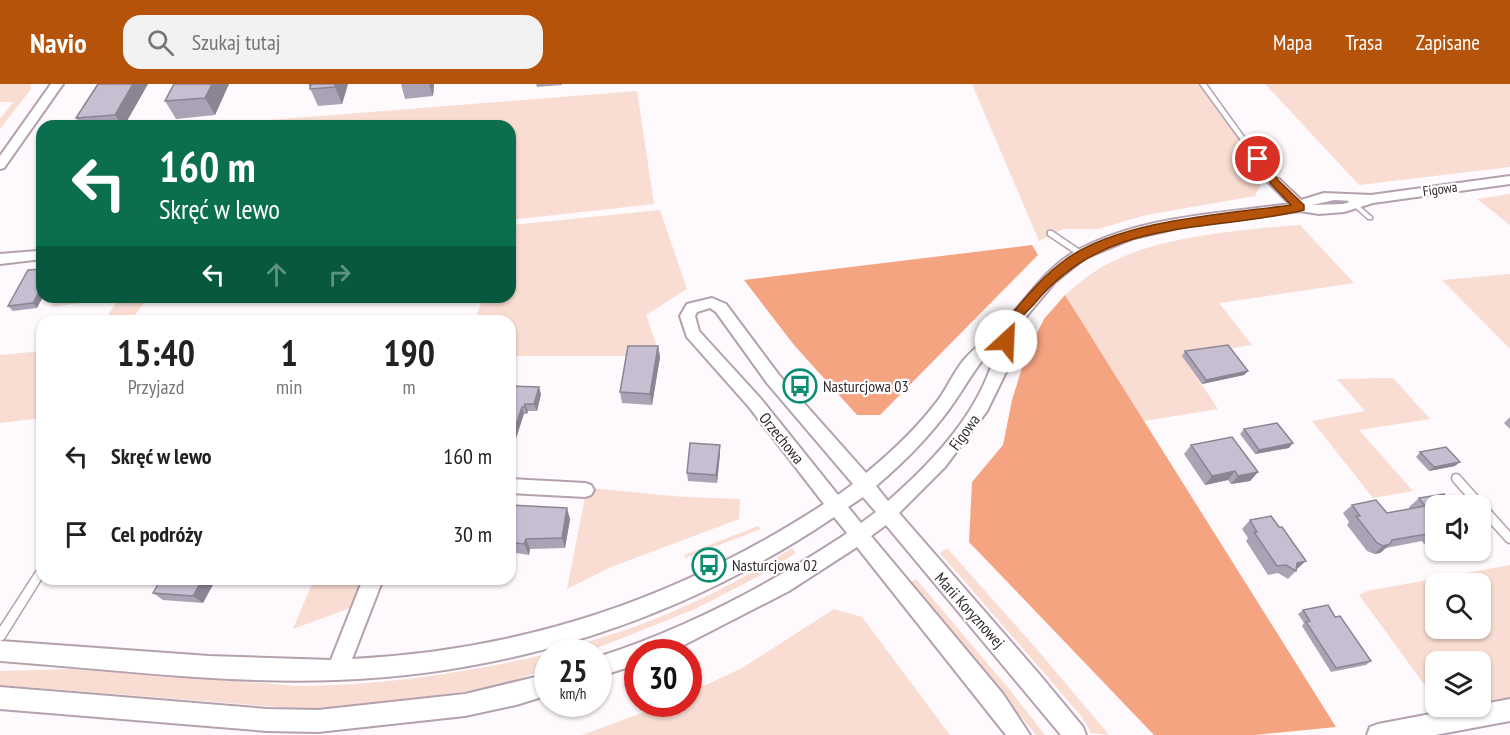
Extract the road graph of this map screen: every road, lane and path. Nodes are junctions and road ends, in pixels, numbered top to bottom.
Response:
1 (57, 84) edge
2 (1203, 84) edge
3 (0, 165) edge
4 (1510, 180) edge
5 (1275, 182) joint
6 (1351, 201) junction
7 (1300, 207) junction
8 (1370, 218) dead end
9 (1050, 233) dead end
10 (1081, 254) junction
11 (36, 256) edge
12 (0, 259) edge
13 (1006, 330) junction
14 (1456, 478) dead end
15 (866, 484) junction
16 (516, 486) edge
17 (585, 490) dead end
18 (836, 505) junction
19 (887, 514) junction
20 (861, 536) junction
21 (1510, 539) edge
22 (36, 579) edge
23 (371, 585) edge
24 (0, 636) edge
25 (671, 639) edge
26 (0, 651) edge
27 (337, 670) junction
28 (534, 688) edge
29 (0, 698) edge
30 (1510, 710) edge
31 (1019, 735) edge
32 (1075, 735) edge
33 (1378, 735) edge
34 (1383, 735) edge

1 - 3 street
2 - 5 lane
4 - 6 street, Figowa
5 - 7 street
6 - 7 street, Figowa
6 - 8 lane
7 - 10 street, Figowa
9 - 10 lane
10 - 13 street, Figowa
11 - 12 street
13 - 15 street, Figowa
13 - 19 street, Figowa
14 - 21 lane
15 - 18 street, Figowa
15 - 18 street, Orzechowa
15 - 19 street, Marii Koryznowej
16 - 17 street
18 - 20 street, Orzechowa
18 - 27 street, Figowa
19 - 20 street, Figowa
19 - 32 street, Marii Koryznowej
20 - 25 street, Figowa
20 - 31 street
22 - 24 lane
23 - 27 street
26 - 27 street, Figowa
28 - 29 street
30 - 34 street
33 - 34 street

